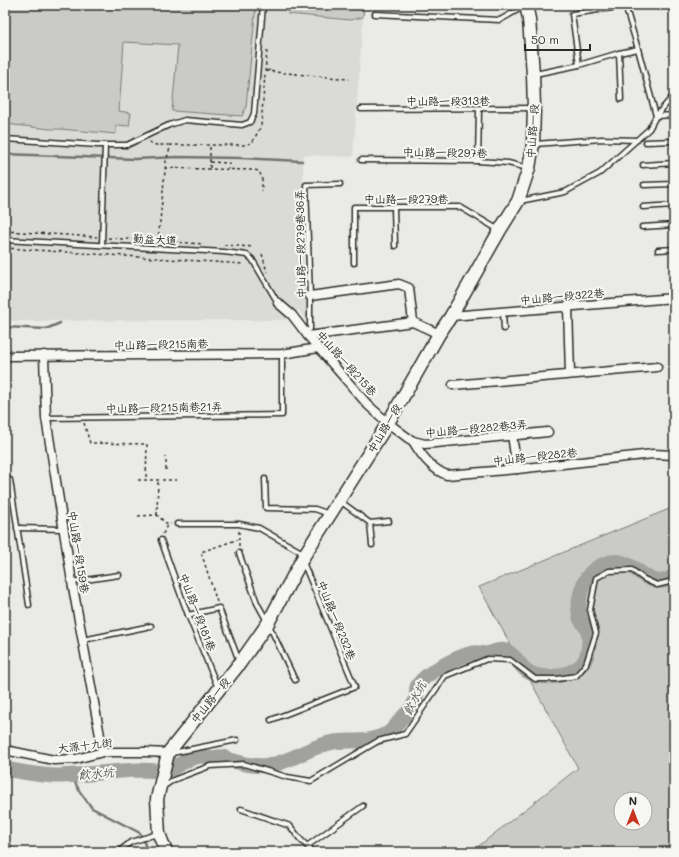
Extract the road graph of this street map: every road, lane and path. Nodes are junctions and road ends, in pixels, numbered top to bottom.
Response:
1 (263, 5) edge
2 (526, 5) edge
3 (625, 5) edge
4 (375, 14) dead end
5 (267, 43) dead end
6 (638, 49) junction
7 (619, 53) junction
8 (579, 65) junction
9 (272, 69) dead end
10 (265, 71) junction
11 (533, 74) junction
12 (350, 79) dead end
13 (674, 95) edge
14 (621, 99) dead end
15 (534, 108) junction
16 (361, 109) dead end
17 (479, 110) junction
18 (674, 115) edge
19 (656, 116) junction
20 (5, 139) edge
21 (638, 140) junction
22 (674, 141) edge
23 (149, 142) dead end
24 (646, 142) dead end
25 (210, 144) junction
26 (533, 144) junction
27 (105, 145) junction
28 (171, 145) junction
29 (360, 160) dead end
30 (478, 161) junction
31 (210, 162) junction
32 (674, 163) edge
33 (643, 165) dead end
34 (165, 168) junction
35 (210, 168) junction
36 (529, 168) junction
37 (229, 169) junction
38 (340, 184) dead end
39 (674, 184) edge
40 (644, 185) dead end
41 (262, 191) dead end
42 (518, 201) junction
43 (674, 205) edge
44 (394, 207) junction
45 (643, 207) dead end
46 (674, 225) edge
47 (642, 227) dead end
48 (500, 230) junction
49 (5, 231) edge
50 (102, 238) junction
51 (5, 240) edge
52 (158, 241) junction
53 (210, 244) dead end
54 (217, 244) dead end
55 (102, 245) junction
56 (395, 246) dead end
57 (254, 247) dead end
58 (5, 248) edge
59 (674, 249) edge
60 (658, 250) dead end
61 (354, 263) dead end
62 (244, 264) dead end
63 (310, 296) junction
64 (674, 298) edge
65 (278, 303) joint
66 (568, 307) junction
67 (503, 312) junction
68 (451, 316) junction
69 (413, 322) junction
70 (504, 329) dead end
71 (439, 334) junction
72 (306, 335) junction
73 (318, 348) junction
74 (282, 354) junction
75 (5, 356) edge
76 (44, 356) junction
77 (657, 367) dead end
78 (570, 374) junction
79 (453, 385) dead end
80 (83, 417) junction
81 (46, 418) junction
82 (388, 423) junction
83 (548, 432) dead end
84 (512, 435) junction
85 (413, 442) junction
86 (674, 455) edge
87 (166, 457) dead end
88 (518, 469) junction
89 (166, 470) dead end
90 (10, 480) dead end
91 (138, 480) dead end
92 (146, 480) junction
93 (158, 480) junction
94 (178, 480) dead end
95 (265, 480) dead end
96 (339, 501) junction
97 (331, 515) junction
98 (138, 516) dead end
99 (157, 516) junction
100 (389, 521) dead end
101 (370, 523) junction
102 (167, 524) junction
103 (177, 524) joint
104 (239, 524) junction
105 (17, 528) junction
106 (65, 529) junction
107 (239, 539) junction
108 (161, 540) joint
109 (372, 545) dead end
110 (240, 553) joint
111 (304, 557) junction
112 (119, 575) dead end
113 (674, 578) edge
114 (72, 582) junction
115 (29, 605) dead end
116 (219, 608) junction
117 (188, 615) junction
118 (268, 622) junction
119 (151, 626) dead end
120 (83, 640) junction
121 (240, 663) junction
122 (295, 680) dead end
123 (219, 690) junction
124 (271, 720) dead end
125 (237, 740) dead end
126 (5, 750) edge
127 (103, 752) junction
128 (168, 754) junction
129 (158, 790) junction
130 (363, 806) dead end
131 (241, 809) dead end
132 (159, 834) junction
133 (5, 844) edge
134 (307, 846) junction
135 (10, 852) edge
136 (118, 852) edge
137 (166, 852) edge
138 (313, 852) edge

1 - 27 lane
2 - 4 lane
2 - 11 main road, 中山路一段
3 - 6 lane
3 - 8 lane
5 - 10 path
6 - 7 lane
6 - 19 lane
7 - 8 lane
7 - 14 lane
8 - 11 lane
9 - 10 path
10 - 12 path
10 - 25 path
11 - 15 main road, 中山路一段
13 - 19 lane
15 - 17 lane, 中山路一段313巷
15 - 26 main road, 中山路一段
16 - 17 lane, 中山路一段313巷
17 - 30 lane
18 - 19 lane
19 - 21 lane
20 - 27 lane
21 - 26 lane
21 - 42 lane
22 - 24 lane
23 - 28 path
25 - 28 path
25 - 31 path
26 - 36 main road, 中山路一段
27 - 50 lane
28 - 34 path
29 - 30 lane, 中山路一段297巷
30 - 36 lane, 中山路一段297巷
31 - 35 path
31 - 37 path
32 - 33 lane
34 - 35 path
34 - 52 path
35 - 37 path
36 - 42 main road, 中山路一段
37 - 41 path
38 - 63 lane, 中山路一段279巷36弄
39 - 40 lane
42 - 48 main road, 中山路一段
43 - 45 lane
44 - 48 lane, 中山路一段279巷
44 - 56 lane
44 - 61 lane, 中山路一段279巷
46 - 47 lane
48 - 68 main road, 中山路一段
49 - 50 path
50 - 52 path
50 - 55 lane
51 - 55 lane, 勤益大道
52 - 53 path
54 - 57 path
55 - 65 lane, 勤益大道
58 - 62 path
59 - 60 lane
63 - 69 street
63 - 72 lane, 中山路一段279巷36弄
64 - 66 street, 中山路一段322巷
65 - 72 street, 中山路一段215巷
66 - 67 street, 中山路一段322巷
66 - 78 street
67 - 68 street, 中山路一段322巷
67 - 70 lane
68 - 71 main road, 中山路一段
69 - 71 street
69 - 72 street
71 - 82 main road, 中山路一段
72 - 73 street, 中山路一段215巷
73 - 74 street, 中山路一段215南巷
73 - 82 street, 中山路一段215巷
74 - 76 street, 中山路一段215南巷
74 - 80 lane, 中山路一段215南巷21弄
75 - 76 street, 中山路一段215南巷
76 - 81 street, 中山路一段159巷
77 - 78 street
78 - 79 street
80 - 81 lane, 中山路一段215南巷21弄
80 - 92 path
81 - 106 street, 中山路一段159巷
82 - 85 street, 中山路一段282巷3弄
82 - 96 main road, 中山路一段
83 - 84 street, 中山路一段282巷3弄
84 - 85 street, 中山路一段282巷3弄
84 - 88 street
85 - 88 street, 中山路一段282巷
86 - 88 street, 中山路一段282巷
87 - 89 path
90 - 105 lane
91 - 92 path
92 - 93 path
93 - 94 path
93 - 99 path
95 - 97 lane
96 - 97 main road, 中山路一段
96 - 101 lane
97 - 111 main road, 中山路一段
98 - 99 path
99 - 102 path
100 - 101 lane
101 - 109 lane
102 - 103 path
102 - 108 path
103 - 104 lane
104 - 107 path
104 - 111 lane
105 - 106 lane
105 - 115 lane
106 - 114 street, 中山路一段159巷
107 - 110 path
107 - 116 path
108 - 117 lane, 中山路一段181巷
110 - 118 lane
111 - 118 main road, 中山路一段
111 - 124 lane, 中山路一段232巷
112 - 114 lane
113 - 129 lane
114 - 120 street, 中山路一段159巷
116 - 117 lane
116 - 121 lane
117 - 123 lane, 中山路一段181巷
118 - 121 main road, 中山路一段
118 - 122 lane
119 - 120 lane
120 - 127 street, 中山路一段159巷
121 - 123 main road, 中山路一段
123 - 128 main road, 中山路一段
125 - 128 lane
126 - 127 street, 大源十九街
127 - 128 street, 大源十九街
128 - 129 main road
129 - 132 main road
130 - 134 lane
131 - 134 lane
132 - 136 lane
132 - 137 main road
133 - 135 lane
134 - 138 lane

